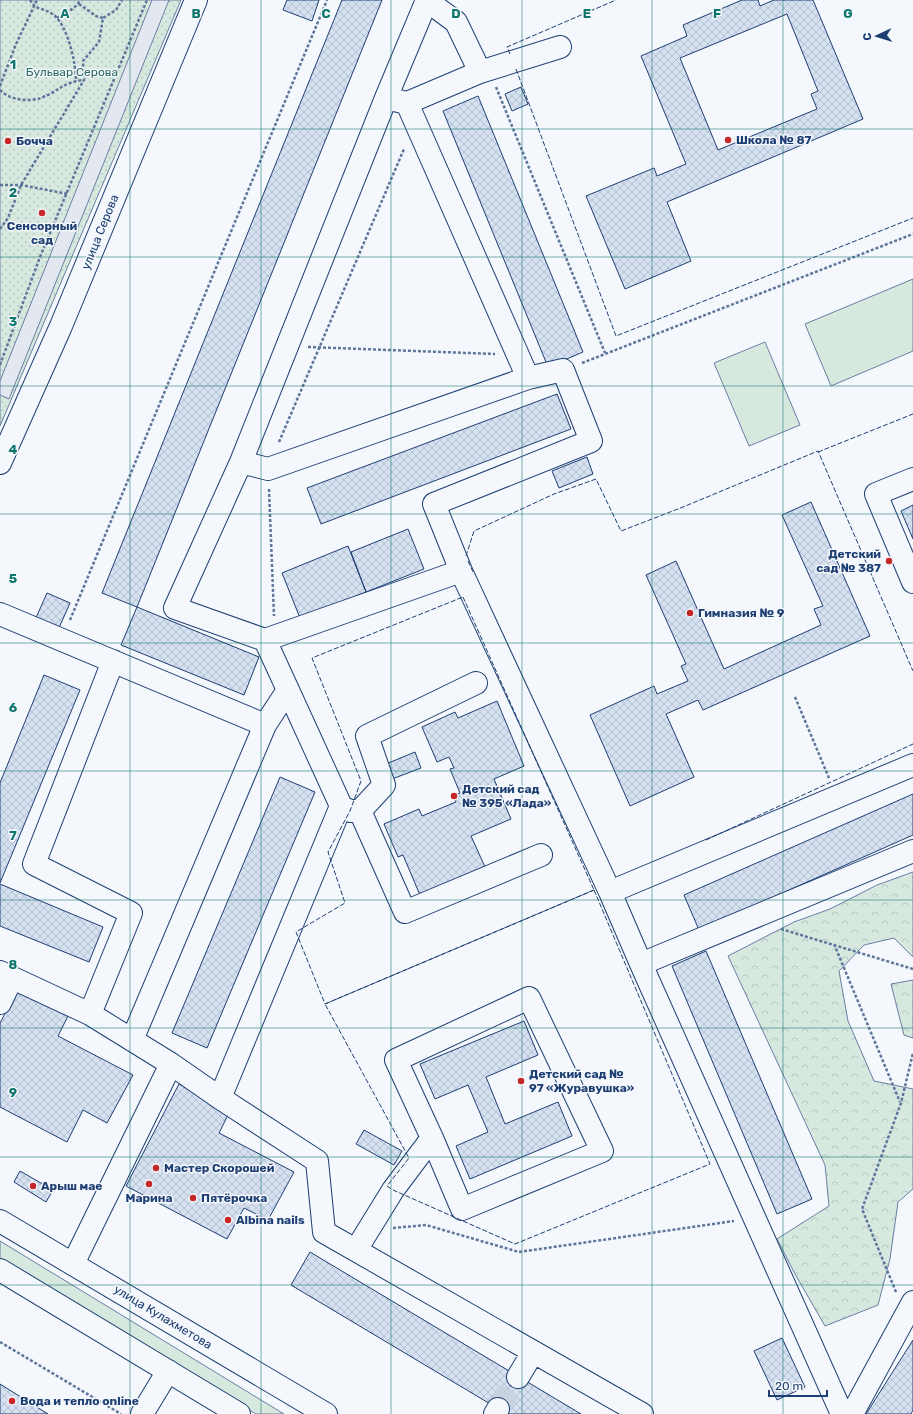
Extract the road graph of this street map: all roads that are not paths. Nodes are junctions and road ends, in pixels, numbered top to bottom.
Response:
1 (196, 0) edge
2 (427, 0) edge
3 (560, 47) dead end
4 (484, 71) junction
5 (386, 98) junction
6 (412, 112) junction
7 (528, 378) junction
8 (241, 462) junction
9 (0, 463) edge
10 (913, 479) edge
11 (461, 571) junction
12 (913, 582) edge
13 (0, 614) edge
14 (270, 638) junction
15 (113, 661) junction
16 (476, 683) dead end
17 (288, 690) junction
18 (265, 725) junction
19 (913, 765) edge
20 (350, 809) junction
21 (913, 851) edge
22 (540, 854) dead end
23 (610, 892) junction
24 (641, 964) junction
25 (6, 975) edge
26 (0, 1003) edge
27 (90, 1014) junction
28 (132, 1040) junction
29 (171, 1064) junction
30 (220, 1098) junction
31 (432, 1138) junction
32 (0, 1221) edge
33 (356, 1250) junction
34 (73, 1264) junction
35 (0, 1270) edge
36 (909, 1308) edge
37 (533, 1352) junction
38 (168, 1371) junction
39 (518, 1377) tunnel mouth
40 (142, 1414) edge
41 (239, 1414) edge
42 (326, 1414) edge
43 (642, 1414) edge
44 (842, 1414) edge
45 (852, 1414) edge

1 - 9 main road, улица Серова
2 - 4 main road
2 - 5 main road
3 - 4 main road
4 - 6 main road
5 - 6 main road
5 - 8 main road
6 - 7 main road
7 - 8 main road
7 - 11 main road
8 - 14 main road
10 - 12 main road
11 - 14 main road
11 - 23 main road
13 - 15 main road
14 - 17 main road
15 - 18 main road
15 - 27 main road
16 - 20 main road
17 - 18 main road
17 - 20 main road
18 - 28 main road
19 - 23 main road
20 - 22 main road
20 - 30 main road
21 - 24 main road
23 - 24 main road
24 - 44 main road
25 - 26 main road
25 - 27 main road
27 - 28 main road
28 - 29 main road
29 - 30 main road
29 - 34 main road
30 - 33 main road
31 - 31 main road
31 - 33 main road
32 - 34 main road, улица Кулахметова
33 - 37 main road
34 - 42 main road, улица Кулахметова
35 - 38 main road
36 - 45 main road
37 - 39 main road
37 - 43 main road
38 - 40 main road
38 - 41 main road

